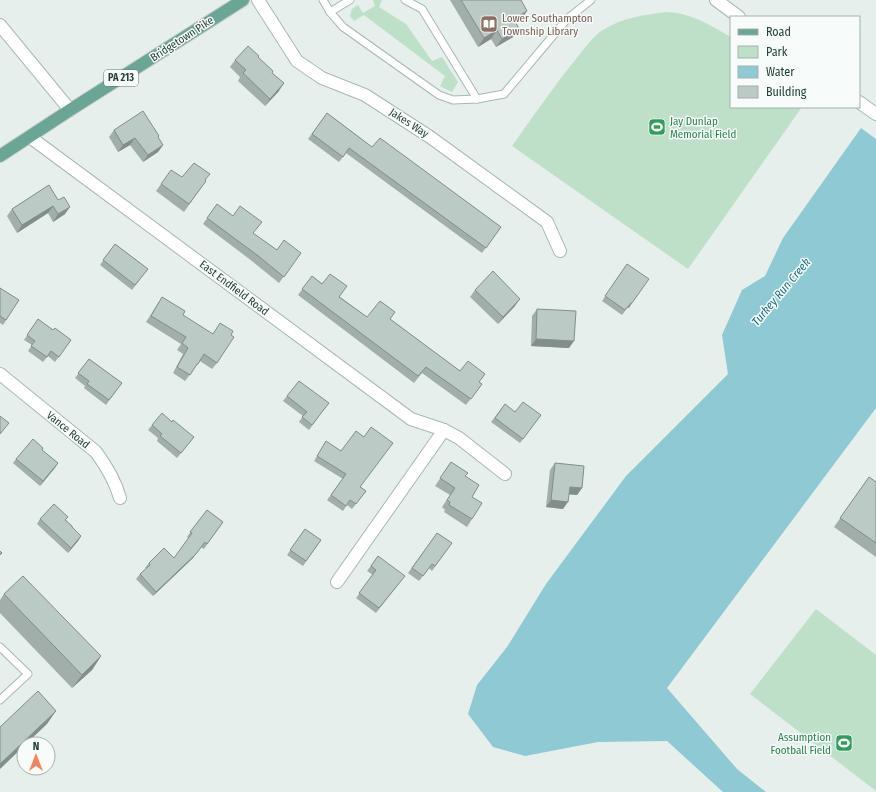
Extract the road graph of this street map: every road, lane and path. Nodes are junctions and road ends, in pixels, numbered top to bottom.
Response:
1 (243, 0) edge
2 (258, 0) edge
3 (323, 0) edge
4 (350, 0) edge
5 (405, 0) edge
6 (421, 0) edge
7 (591, 0) edge
8 (716, 0) edge
9 (422, 9) junction
10 (330, 12) junction
11 (738, 16) edge
12 (0, 25) edge
13 (478, 99) junction
14 (860, 103) edge
15 (70, 110) junction
16 (876, 114) edge
17 (30, 137) junction
18 (0, 156) edge
19 (560, 250) dead end
20 (0, 374) edge
21 (444, 430) junction
22 (505, 474) dead end
23 (120, 498) dead end
24 (337, 582) dead end
25 (0, 647) edge
26 (0, 700) edge

1 - 15 main road, Bridgetown Pike / PA 213
2 - 19 street, Jakes Way
3 - 10 lane
4 - 10 lane
5 - 9 lane
6 - 9 lane
7 - 13 lane
8 - 11 street
9 - 13 lane
10 - 13 lane
12 - 15 street
14 - 16 street
15 - 17 main road, Bridgetown Pike / PA 213
17 - 18 main road, Bridgetown Pike / PA 213
17 - 21 street, East Endfield Road
20 - 23 street, Vance Road
21 - 22 street, East Endfield Road
21 - 24 street
25 - 26 lane

